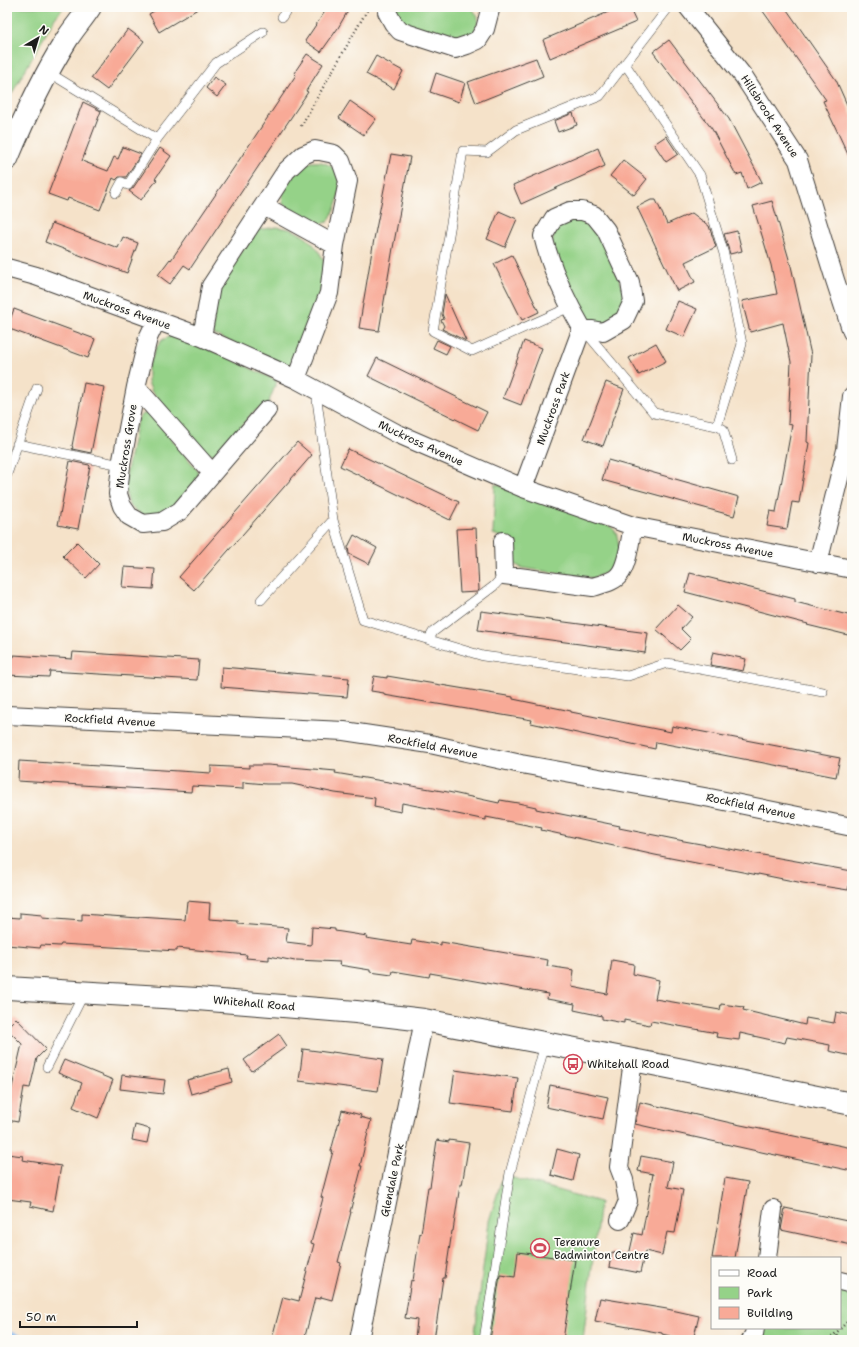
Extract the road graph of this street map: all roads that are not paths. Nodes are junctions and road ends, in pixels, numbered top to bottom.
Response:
1 (90, 7) edge
2 (288, 7) edge
3 (387, 7) edge
4 (669, 7) edge
5 (688, 7) edge
6 (492, 8) edge
7 (282, 17) dead end
8 (263, 32) dead end
9 (625, 64) junction
10 (47, 72) junction
11 (157, 139) junction
12 (7, 159) edge
13 (116, 193) dead end
14 (264, 206) junction
15 (334, 245) junction
16 (7, 268) edge
17 (570, 307) junction
18 (156, 321) junction
19 (582, 328) junction
20 (852, 332) edge
21 (202, 337) junction
22 (296, 379) junction
23 (136, 386) junction
24 (37, 388) dead end
25 (321, 392) junction
26 (852, 396) edge
27 (267, 410) dead end
28 (717, 426) junction
29 (17, 444) junction
30 (732, 460) dead end
31 (121, 465) junction
32 (212, 473) junction
33 (7, 474) edge
34 (523, 488) junction
35 (333, 520) junction
36 (633, 526) junction
37 (503, 541) dead end
38 (818, 562) junction
39 (852, 569) edge
40 (504, 575) junction
41 (261, 600) dead end
42 (429, 640) junction
43 (823, 692) dead end
44 (7, 714) edge
45 (852, 827) edge
46 (7, 988) edge
47 (84, 992) junction
48 (424, 1020) junction
49 (545, 1044) junction
50 (633, 1060) junction
51 (47, 1067) dead end
52 (852, 1104) edge
53 (773, 1209) dead end
54 (620, 1220) dead end
55 (767, 1257) edge
56 (841, 1281) edge
57 (852, 1284) edge
58 (755, 1329) edge
59 (359, 1340) edge
60 (484, 1340) edge
61 (751, 1340) edge

1 - 10 street
2 - 7 lane
3 - 6 street
4 - 9 lane
5 - 20 street, Hillsbrook Avenue
8 - 11 lane
9 - 17 lane
9 - 28 lane
10 - 11 lane
10 - 12 street
11 - 13 lane
14 - 15 street
14 - 15 street
14 - 21 street
15 - 22 street
16 - 18 street, Muckross Avenue
17 - 19 street
17 - 19 street
18 - 21 street, Muckross Avenue
18 - 23 street, Muckross Grove
19 - 28 lane
19 - 34 street, Muckross Park
21 - 22 street, Muckross Avenue
22 - 25 street, Muckross Avenue
23 - 31 street, Muckross Grove
23 - 32 street, Muckross Grove
24 - 29 lane
25 - 34 street, Muckross Avenue
25 - 35 lane
26 - 38 street
27 - 32 street, Muckross Grove
28 - 30 lane
29 - 31 lane
29 - 33 lane
31 - 32 street, Muckross Grove
34 - 36 street, Muckross Avenue
35 - 41 lane
35 - 42 lane
36 - 38 street, Muckross Avenue
36 - 40 street
37 - 40 street
38 - 39 street, Muckross Avenue
40 - 42 lane
42 - 43 lane
44 - 45 street, Rockfield Avenue
46 - 47 street, Whitehall Road
47 - 48 street, Whitehall Road
47 - 51 lane
48 - 49 street, Whitehall Road
48 - 59 street, Glendale Park
49 - 50 street, Whitehall Road
49 - 60 lane
50 - 52 street, Whitehall Road
50 - 54 street
53 - 55 street
56 - 57 street
58 - 61 street

